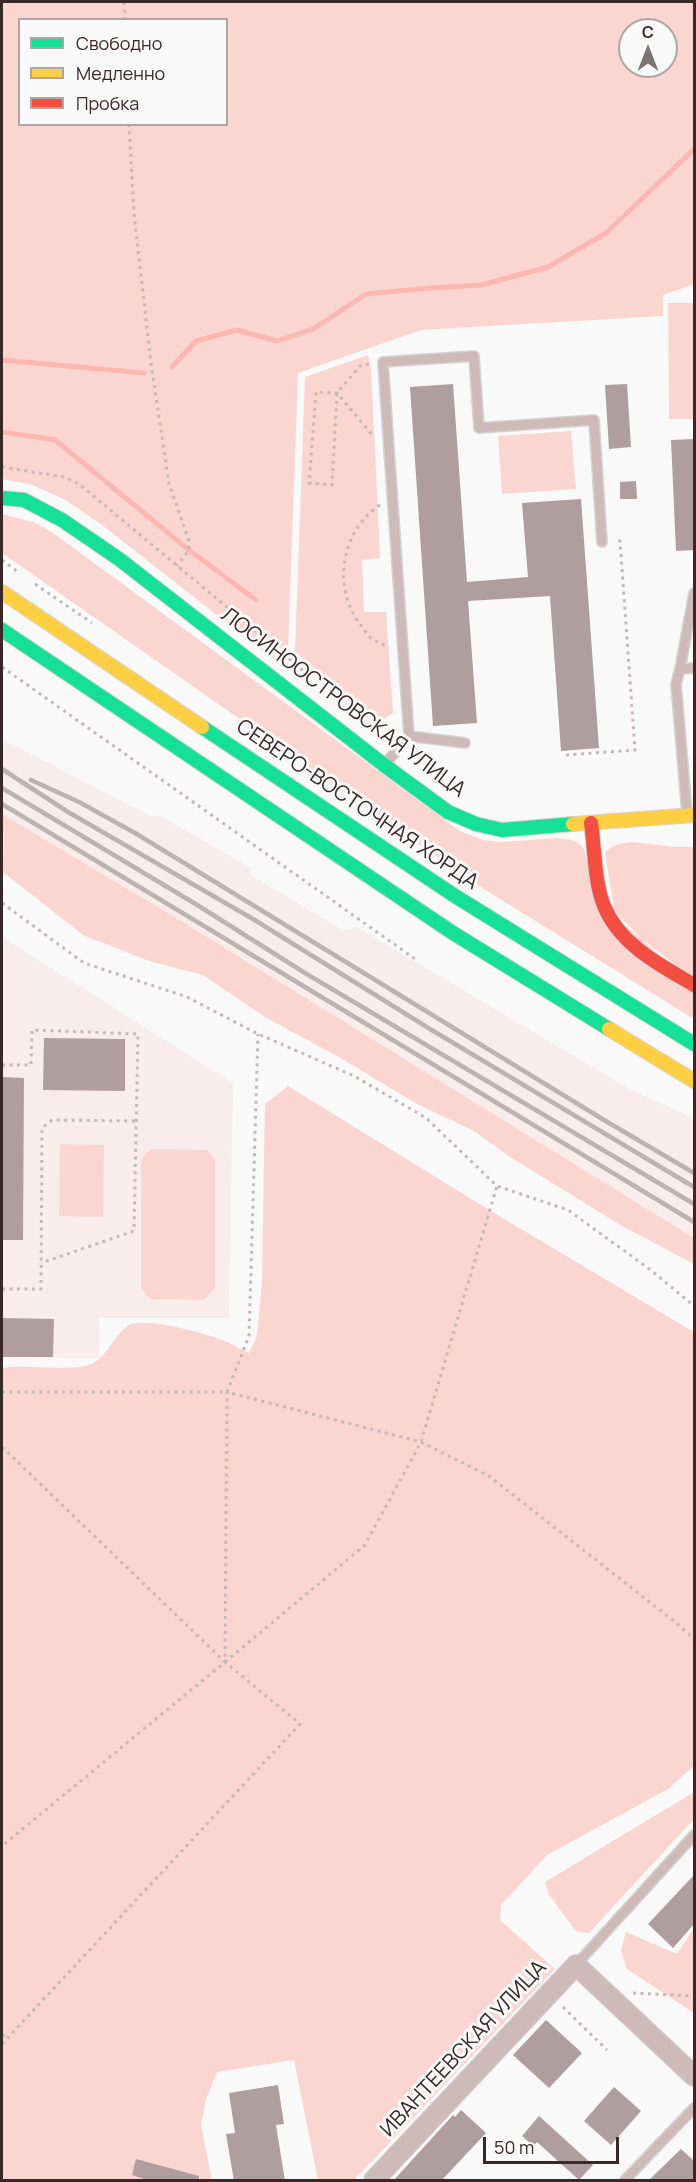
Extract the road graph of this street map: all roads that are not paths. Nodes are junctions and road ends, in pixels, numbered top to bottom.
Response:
1 (2, 498) edge
2 (602, 542) road end
3 (2, 592) edge
4 (694, 593) edge
5 (2, 630) edge
6 (694, 668) edge
7 (680, 669) junction
8 (409, 736) junction
9 (465, 743) dead end
10 (384, 765) junction
11 (691, 816) edge
12 (591, 823) junction
13 (694, 985) edge
14 (694, 1044) edge
15 (694, 1081) edge
16 (694, 1835) edge
17 (576, 1965) junction
18 (694, 2076) edge
19 (694, 2108) edge
20 (374, 2181) edge
21 (625, 2181) edge

1 - 10 main road, ЛОСИНООСТРОВСКАЯ УЛИЦА
2 - 8 lane
3 - 14 main road, СЕВЕРО-ВОСТОЧНАЯ ХОРДА
4 - 7 lane
5 - 15 main road
6 - 7 lane
7 - 11 lane
8 - 9 lane
8 - 10 lane
10 - 12 main road, ЛОСИНООСТРОВСКАЯ УЛИЦА
11 - 12 main road, ЛОСИНООСТРОВСКАЯ УЛИЦА
12 - 13 main road
16 - 17 lane
17 - 18 street, ИВАНТЕЕВСКАЯ УЛИЦА
17 - 20 street, ИВАНТЕЕВСКАЯ УЛИЦА
19 - 21 lane

